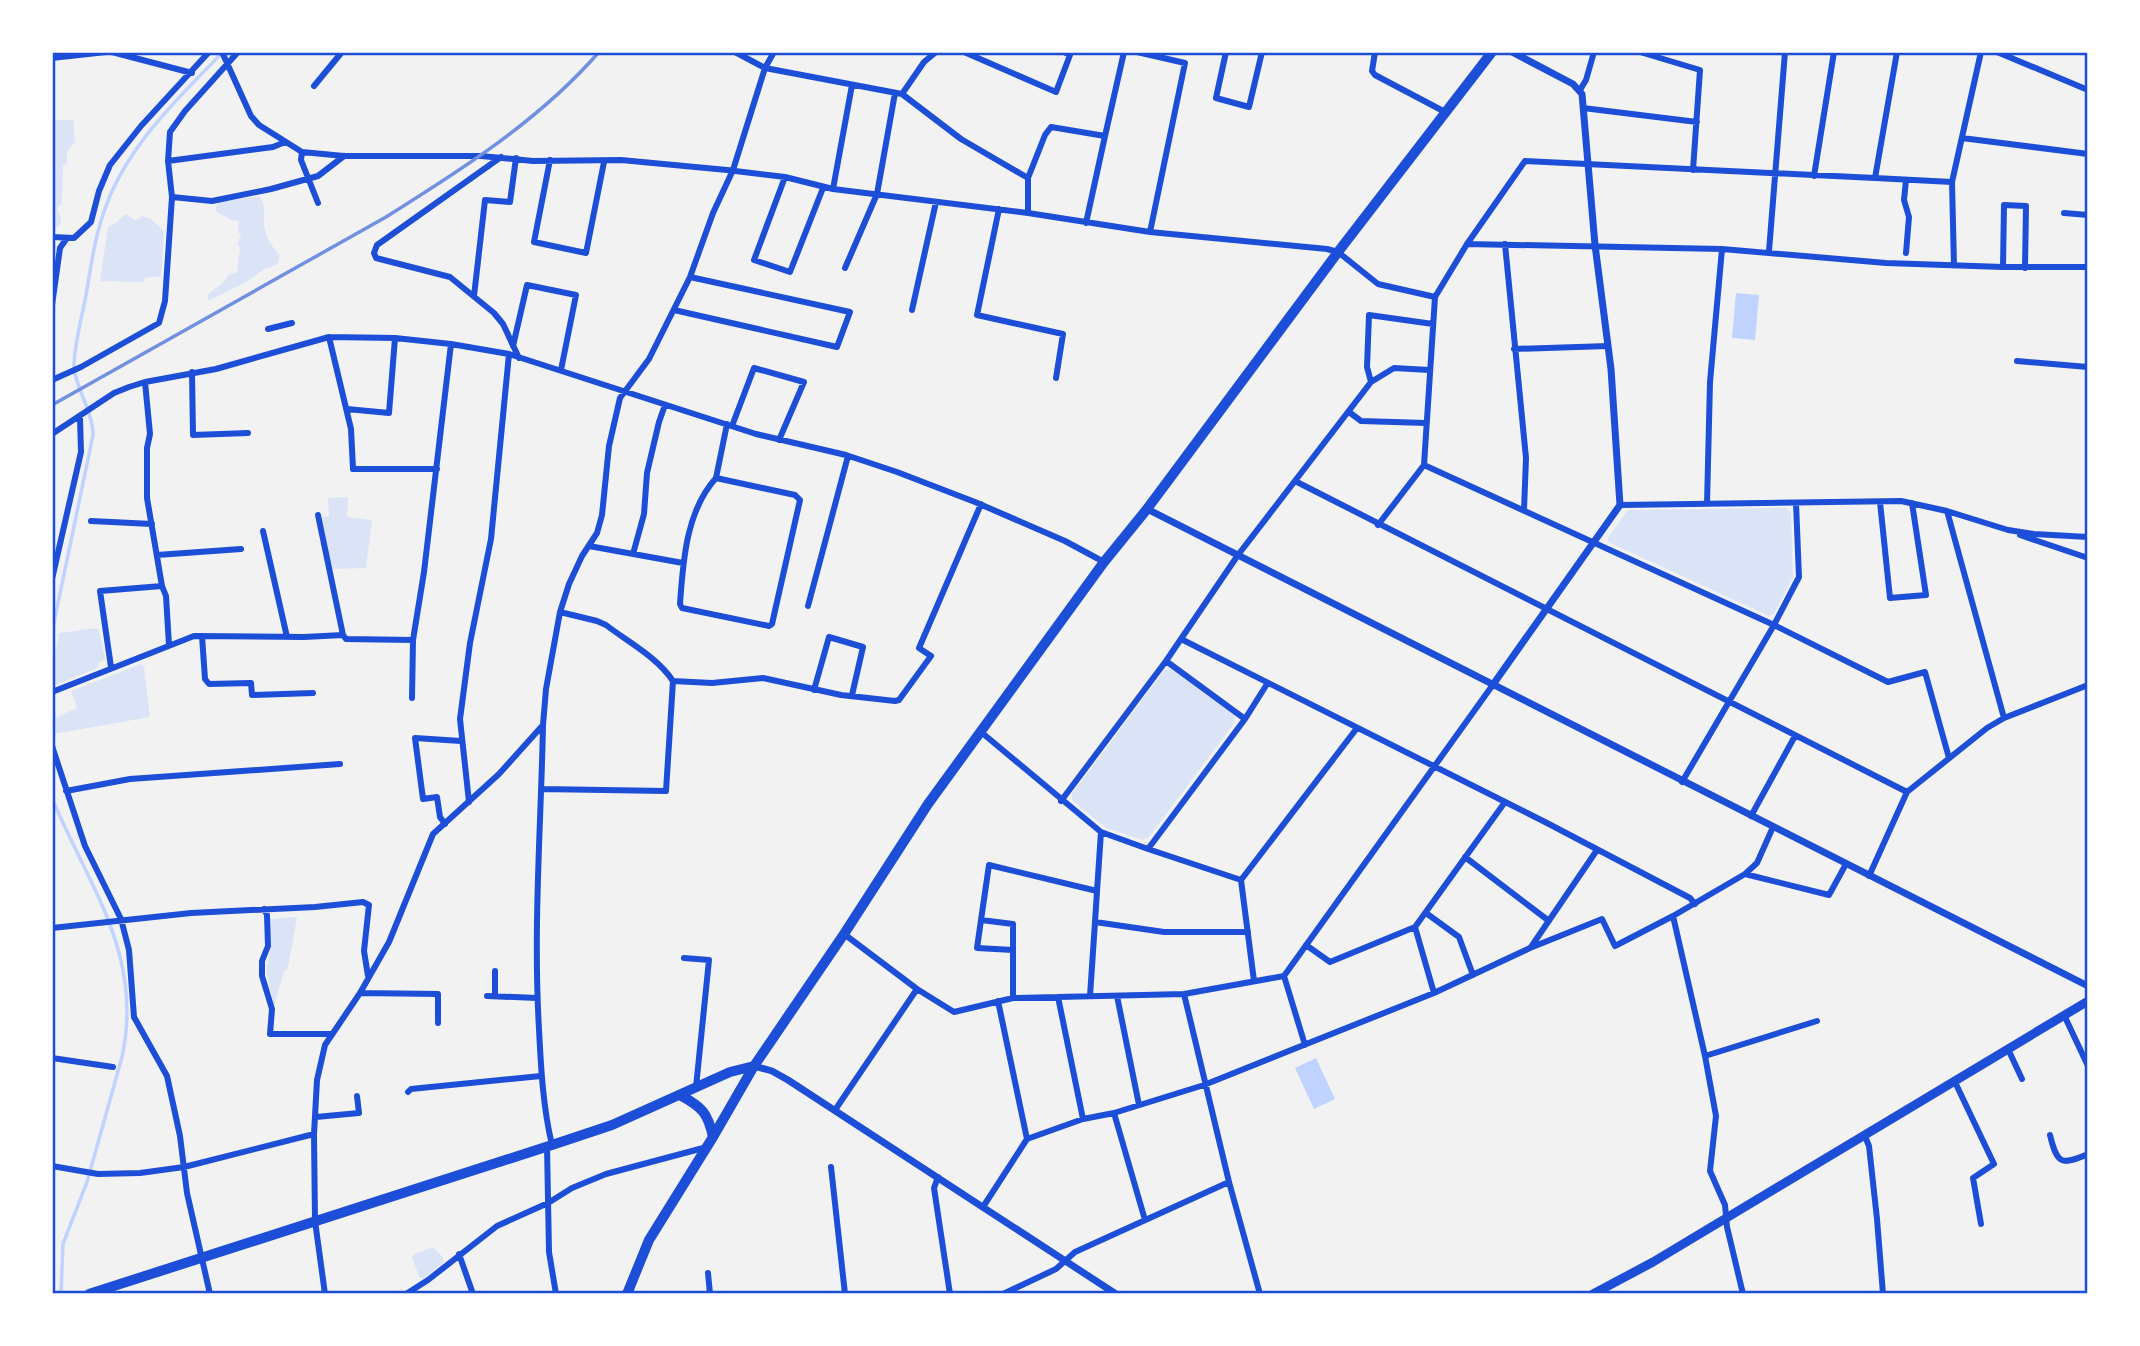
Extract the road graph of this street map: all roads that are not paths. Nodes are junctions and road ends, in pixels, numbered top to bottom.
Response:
1 (106, 52) edge
2 (112, 52) edge
3 (208, 52) edge
4 (222, 52) edge
5 (238, 52) edge
6 (342, 52) edge
7 (735, 52) edge
8 (774, 52) edge
9 (936, 52) edge
10 (964, 52) edge
11 (1064, 52) edge
12 (1124, 52) edge
13 (1137, 52) edge
14 (1226, 52) edge
15 (1262, 52) edge
16 (1375, 52) edge
17 (1492, 52) edge
18 (1512, 52) edge
19 (1594, 52) edge
20 (1640, 52) edge
21 (1785, 52) edge
22 (1834, 52) edge
23 (1897, 52) edge
24 (1981, 52) edge
25 (1997, 52) edge
26 (52, 58) edge
27 (228, 64) junction
28 (765, 68) junction
29 (192, 73) junction
30 (852, 85) junction
31 (314, 86) dead end
32 (1580, 90) junction
33 (2088, 90) edge
34 (899, 93) junction
35 (1583, 108) junction
36 (1447, 113) junction
37 (1697, 122) junction
38 (1105, 136) junction
39 (1962, 138) junction
40 (285, 142) junction
41 (302, 152) junction
42 (2088, 154) edge
43 (344, 156) junction
44 (501, 158) junction
45 (516, 158) junction
46 (550, 160) junction
47 (168, 161) junction
48 (604, 162) junction
49 (1588, 164) junction
50 (733, 170) junction
51 (1693, 170) junction
52 (1774, 174) junction
53 (1814, 176) junction
54 (785, 177) junction
55 (1028, 178) junction
56 (1875, 178) junction
57 (309, 179) junction
58 (1906, 180) junction
59 (1952, 182) junction
60 (823, 188) junction
61 (832, 189) junction
62 (877, 194) junction
63 (172, 197) junction
64 (936, 202) junction
65 (318, 203) dead end
66 (999, 209) junction
67 (1028, 213) junction
68 (2064, 213) dead end
69 (2088, 215) edge
70 (1086, 223) junction
71 (1150, 232) junction
72 (52, 237) edge
73 (67, 238) junction
74 (1466, 244) junction
75 (1505, 244) junction
76 (1595, 245) junction
77 (1722, 249) junction
78 (1769, 251) junction
79 (1338, 252) junction
80 (1906, 253) dead end
81 (1954, 266) junction
82 (2003, 267) junction
83 (2088, 267) edge
84 (845, 268) dead end
85 (2025, 268) junction
86 (55, 276) edge
87 (690, 277) junction
88 (474, 296) junction
89 (1435, 297) junction
90 (52, 305) edge
91 (674, 310) junction
92 (912, 310) dead end
93 (292, 323) dead end
94 (1433, 324) junction
95 (268, 329) dead end
96 (330, 337) junction
97 (395, 338) junction
98 (451, 344) junction
99 (513, 346) junction
100 (1608, 346) junction
101 (1514, 349) junction
102 (509, 355) junction
103 (519, 358) junction
104 (2017, 361) dead end
105 (2088, 367) edge
106 (561, 370) junction
107 (1429, 370) junction
108 (192, 372) junction
109 (1056, 378) dead end
110 (52, 380) edge
111 (145, 382) junction
112 (1371, 382) junction
113 (625, 391) junction
114 (665, 405) junction
115 (347, 409) junction
116 (1349, 412) junction
117 (83, 415) junction
118 (1426, 424) junction
119 (729, 425) junction
120 (248, 433) dead end
121 (52, 434) edge
122 (779, 440) junction
123 (848, 456) junction
124 (1424, 465) junction
125 (437, 469) junction
126 (716, 478) junction
127 (1295, 481) junction
128 (1880, 502) junction
129 (1796, 503) junction
130 (1912, 503) junction
131 (981, 504) junction
132 (1707, 504) junction
133 (1620, 505) junction
134 (1147, 509) junction
135 (1524, 510) junction
136 (1947, 511) junction
137 (318, 515) dead end
138 (91, 521) dead end
139 (152, 524) junction
140 (1378, 525) junction
141 (2008, 530) junction
142 (263, 531) dead end
143 (2088, 537) edge
144 (1594, 543) junction
145 (589, 545) junction
146 (241, 549) dead end
147 (633, 554) junction
148 (157, 555) junction
149 (1238, 555) junction
150 (2088, 558) edge
151 (683, 562) junction
152 (1104, 562) junction
153 (52, 579) edge
154 (162, 586) junction
155 (808, 606) dead end
156 (1547, 609) junction
157 (560, 612) junction
158 (1774, 625) junction
159 (343, 635) junction
160 (202, 636) junction
161 (287, 636) junction
162 (1181, 639) junction
163 (413, 640) junction
164 (169, 645) junction
165 (1166, 661) junction
166 (111, 667) junction
167 (673, 681) junction
168 (1267, 684) junction
169 (2088, 685) edge
170 (1492, 686) junction
171 (814, 690) junction
172 (52, 692) edge
173 (313, 693) dead end
174 (852, 695) junction
175 (412, 698) dead end
176 (1729, 700) junction
177 (2004, 718) junction
178 (1245, 719) junction
179 (543, 725) junction
180 (1357, 728) junction
181 (981, 732) junction
182 (1795, 736) junction
183 (461, 741) junction
184 (52, 746) edge
185 (1949, 758) junction
186 (340, 764) dead end
187 (1434, 767) junction
188 (1682, 782) junction
189 (541, 789) junction
190 (66, 791) junction
191 (1907, 792) junction
192 (1061, 801) junction
193 (469, 802) junction
194 (1505, 802) junction
195 (1751, 816) junction
196 (445, 824) junction
197 (1773, 827) junction
198 (1101, 832) junction
199 (1148, 849) junction
200 (1597, 850) junction
201 (1465, 857) junction
202 (1846, 864) junction
203 (1745, 874) junction
204 (1869, 876) junction
205 (1241, 880) junction
206 (1097, 891) junction
207 (1695, 904) junction
208 (264, 909) junction
209 (1426, 913) junction
210 (1673, 916) junction
211 (118, 919) junction
212 (981, 920) junction
213 (1549, 921) junction
214 (1095, 922) junction
215 (1415, 927) junction
216 (52, 928) edge
217 (1248, 932) junction
218 (844, 934) junction
219 (1306, 945) junction
220 (1530, 948) junction
221 (1013, 950) junction
222 (684, 958) dead end
223 (495, 971) dead end
224 (1473, 975) junction
225 (368, 976) junction
226 (1284, 976) junction
227 (1254, 981) junction
228 (2088, 986) edge
229 (917, 989) junction
230 (360, 993) junction
231 (1434, 993) junction
232 (1184, 994) junction
233 (1090, 996) junction
234 (1117, 996) junction
235 (1058, 997) junction
236 (537, 998) junction
237 (1013, 998) junction
238 (998, 1001) junction
239 (2088, 1001) edge
240 (2064, 1015) junction
241 (1816, 1021) dead end
242 (438, 1023) dead end
243 (332, 1034) junction
244 (1305, 1045) junction
245 (2008, 1049) junction
246 (1705, 1056) junction
247 (52, 1058) edge
248 (754, 1066) junction
249 (2088, 1066) edge
250 (113, 1067) dead end
251 (541, 1076) junction
252 (2022, 1079) dead end
253 (1954, 1080) junction
254 (1204, 1085) junction
255 (696, 1087) junction
256 (408, 1092) dead end
257 (680, 1095) junction
258 (357, 1096) dead end
259 (1139, 1105) junction
260 (835, 1110) junction
261 (1114, 1113) junction
262 (316, 1117) junction
263 (1083, 1119) junction
264 (314, 1134) junction
265 (1864, 1134) junction
266 (2050, 1135) dead end
267 (713, 1137) junction
268 (1027, 1139) junction
269 (550, 1146) junction
270 (707, 1147) junction
271 (2088, 1154) edge
272 (52, 1166) edge
273 (184, 1167) junction
274 (831, 1167) dead end
275 (939, 1177) junction
276 (1229, 1182) junction
277 (548, 1203) junction
278 (983, 1207) junction
279 (1726, 1218) junction
280 (1144, 1220) junction
281 (315, 1221) junction
282 (1982, 1224) dead end
283 (459, 1254) junction
284 (202, 1257) junction
285 (1066, 1261) junction
286 (708, 1273) dead end
287 (89, 1293) edge
288 (210, 1293) edge
289 (325, 1293) edge
290 (406, 1293) edge
291 (473, 1293) edge
292 (556, 1293) edge
293 (627, 1293) edge
294 (710, 1293) edge
295 (845, 1293) edge
296 (950, 1293) edge
297 (1003, 1293) edge
298 (1116, 1293) edge
299 (1260, 1293) edge
300 (1594, 1293) edge
301 (1743, 1293) edge
302 (1882, 1293) edge

1 - 26 street
2 - 29 street
3 - 29 street
4 - 27 street
5 - 27 street
6 - 31 street
7 - 28 street
8 - 28 street
9 - 34 street
10 - 11 street
12 - 38 street
13 - 71 street
14 - 15 street
16 - 36 street
17 - 36 highway
18 - 32 street
19 - 32 street
20 - 37 street
21 - 52 street
22 - 53 street
23 - 56 street
24 - 39 street
25 - 33 street
27 - 40 street
27 - 47 street
28 - 30 street
28 - 50 street
29 - 73 street
30 - 34 street
30 - 61 street
32 - 35 street
34 - 55 street
34 - 62 street
35 - 37 street
35 - 49 street
36 - 79 highway
37 - 51 street
38 - 55 street
38 - 70 street
39 - 42 street
39 - 59 street
40 - 41 street
40 - 47 street
41 - 43 street
41 - 57 street
43 - 44 street
43 - 57 street
44 - 45 street
44 - 88 street
45 - 46 street
45 - 88 street
46 - 48 street
46 - 48 street
47 - 63 street
48 - 50 street
49 - 51 street
49 - 74 street
49 - 76 street
50 - 54 street
50 - 87 street
51 - 52 street
52 - 53 street
52 - 78 street
53 - 56 street
54 - 60 street
54 - 60 street
55 - 67 street
56 - 58 street
57 - 63 street
57 - 65 street
58 - 59 street
58 - 80 street
59 - 81 street
60 - 61 street
61 - 62 street
62 - 64 street
62 - 84 street
63 - 110 street
64 - 66 street
64 - 92 street
66 - 67 street
66 - 109 street
67 - 70 street
68 - 69 street
70 - 71 street
71 - 79 street
72 - 73 street
73 - 86 street
74 - 75 street
74 - 89 street
75 - 76 street
75 - 101 street
76 - 77 street
76 - 100 street
77 - 78 street
77 - 132 street
78 - 81 street
79 - 89 street
79 - 134 highway
81 - 82 street
82 - 85 street
82 - 85 street
83 - 85 street
86 - 90 street
87 - 91 street
87 - 91 street
88 - 99 street
89 - 94 street
91 - 113 street
93 - 95 street
94 - 107 street
94 - 112 street
96 - 97 street
96 - 108 street
96 - 115 street
97 - 98 street
97 - 115 street
98 - 102 street
98 - 125 street
99 - 103 street
99 - 106 street
100 - 101 street
100 - 133 street
101 - 135 street
102 - 103 street
102 - 183 street
103 - 106 street
104 - 105 street
106 - 113 street
107 - 112 street
107 - 118 street
108 - 111 street
108 - 120 street
111 - 117 street
111 - 139 street
112 - 116 street
113 - 114 street
113 - 145 street
114 - 119 street
114 - 147 street
115 - 125 street
116 - 118 street
116 - 127 street
117 - 121 street
117 - 153 street
118 - 124 street
119 - 122 street
119 - 122 street
119 - 126 street
122 - 123 street
123 - 131 street
123 - 155 street
124 - 135 street
124 - 140 street
125 - 163 street
126 - 151 street
126 - 151 street
127 - 140 street
127 - 149 street
128 - 129 street
128 - 130 street
128 - 130 street
129 - 132 street
129 - 158 street
130 - 136 street
131 - 152 street
131 - 174 street
132 - 133 street
133 - 144 street
134 - 149 street
134 - 152 highway
135 - 144 street
136 - 141 street
136 - 177 street
137 - 159 street
138 - 139 street
139 - 148 street
140 - 156 street
141 - 143 street
141 - 150 street
142 - 161 street
144 - 156 street
144 - 158 street
145 - 147 street
145 - 157 street
146 - 148 street
147 - 151 street
148 - 154 street
149 - 162 street
149 - 170 street
152 - 181 highway
154 - 164 street
154 - 166 street
156 - 170 street
156 - 176 street
157 - 167 street
157 - 179 street
158 - 176 street
158 - 185 street
159 - 161 street
159 - 163 street
160 - 161 street
160 - 164 street
160 - 173 street
162 - 165 street
162 - 168 street
163 - 175 street
164 - 166 street
165 - 178 street
165 - 192 street
166 - 172 street
167 - 171 street
167 - 189 street
168 - 178 street
168 - 180 street
169 - 177 street
170 - 187 street
170 - 188 street
171 - 174 street
171 - 174 street
176 - 182 street
176 - 188 street
177 - 185 street
178 - 199 street
179 - 189 street
179 - 193 street
180 - 187 street
180 - 205 street
181 - 192 street
181 - 218 highway
182 - 191 street
182 - 195 street
183 - 193 street
183 - 196 street
184 - 190 street
185 - 191 street
186 - 190 street
187 - 194 street
187 - 219 street
188 - 195 street
189 - 236 street
190 - 211 street
191 - 204 street
192 - 198 street
193 - 196 street
194 - 200 street
194 - 201 street
195 - 197 street
196 - 225 street
197 - 202 street
197 - 203 street
198 - 199 street
198 - 206 street
199 - 205 street
200 - 207 street
200 - 213 street
201 - 209 street
201 - 213 street
202 - 203 street
202 - 204 street
203 - 207 street
204 - 228 street
205 - 217 street
206 - 212 street
206 - 214 street
207 - 210 street
208 - 211 street
208 - 225 street
208 - 243 street
209 - 215 street
209 - 224 street
210 - 220 street
210 - 246 street
211 - 216 street
211 - 273 street
212 - 221 street
212 - 221 street
213 - 220 street
214 - 217 street
214 - 233 street
215 - 219 street
215 - 231 street
217 - 227 street
218 - 229 street
218 - 248 highway
219 - 226 street
220 - 224 street
221 - 237 street
222 - 255 street
223 - 236 street
224 - 231 street
225 - 230 street
226 - 227 street
226 - 244 street
227 - 232 street
229 - 238 street
229 - 260 street
230 - 242 street
230 - 243 street
231 - 244 street
232 - 234 street
232 - 254 street
233 - 234 street
233 - 235 street
234 - 259 street
235 - 237 street
235 - 263 street
236 - 251 street
237 - 238 street
238 - 268 street
239 - 240 main road
240 - 245 main road
240 - 249 street
241 - 246 street
243 - 262 street
244 - 254 street
245 - 252 street
245 - 253 main road
246 - 279 street
247 - 250 street
248 - 255 highway
248 - 260 street
248 - 267 highway
251 - 256 street
251 - 269 street
253 - 265 main road
253 - 282 street
254 - 259 street
254 - 276 street
255 - 257 highway
257 - 267 highway
257 - 269 highway
258 - 262 street
259 - 261 street
260 - 275 street
261 - 263 street
261 - 280 street
262 - 264 street
263 - 268 street
264 - 273 street
264 - 281 street
265 - 279 main road
265 - 302 street
266 - 271 street
267 - 270 highway
268 - 278 street
269 - 277 street
269 - 281 highway
270 - 277 street
270 - 293 highway
272 - 273 street
273 - 284 street
274 - 295 street
275 - 278 street
275 - 296 street
276 - 280 street
276 - 299 street
277 - 283 street
277 - 292 street
278 - 285 street
279 - 300 main road
279 - 301 street
280 - 285 street
281 - 284 highway
281 - 289 street
283 - 290 street
283 - 291 street
284 - 287 highway
284 - 288 street
285 - 297 street
285 - 298 street
286 - 294 street

